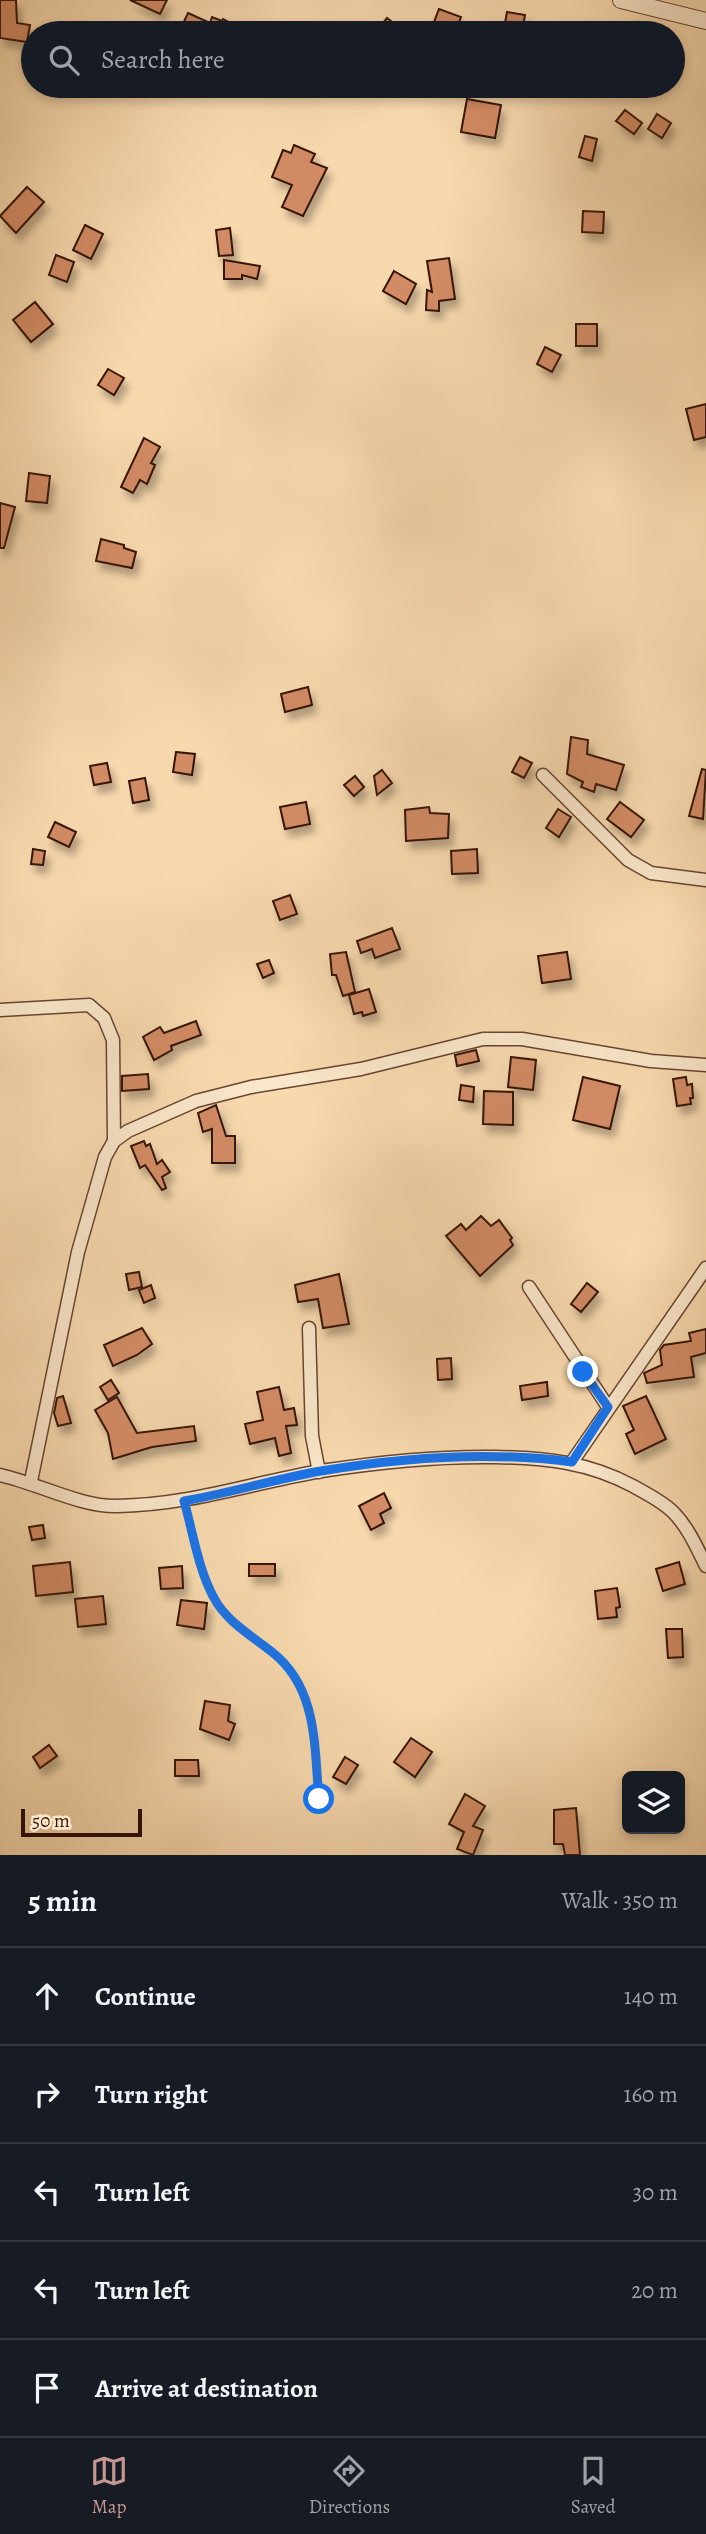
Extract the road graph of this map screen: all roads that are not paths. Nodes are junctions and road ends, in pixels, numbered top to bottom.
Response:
1 (621, 0) edge
2 (706, 21) edge
3 (543, 775) dead end
4 (706, 880) edge
5 (0, 1010) edge
6 (706, 1065) edge
7 (114, 1141) junction
8 (706, 1268) edge
9 (529, 1287) dead end
10 (309, 1328) dead end
11 (608, 1407) junction
12 (572, 1462) junction
13 (319, 1472) junction
14 (0, 1475) edge
15 (31, 1481) junction
16 (706, 1566) edge

1 - 2 street
3 - 4 street
5 - 7 street
6 - 7 street
7 - 15 street
8 - 11 street
9 - 11 street
10 - 13 street
11 - 12 street
12 - 13 street
12 - 16 street
13 - 15 street
14 - 15 street

